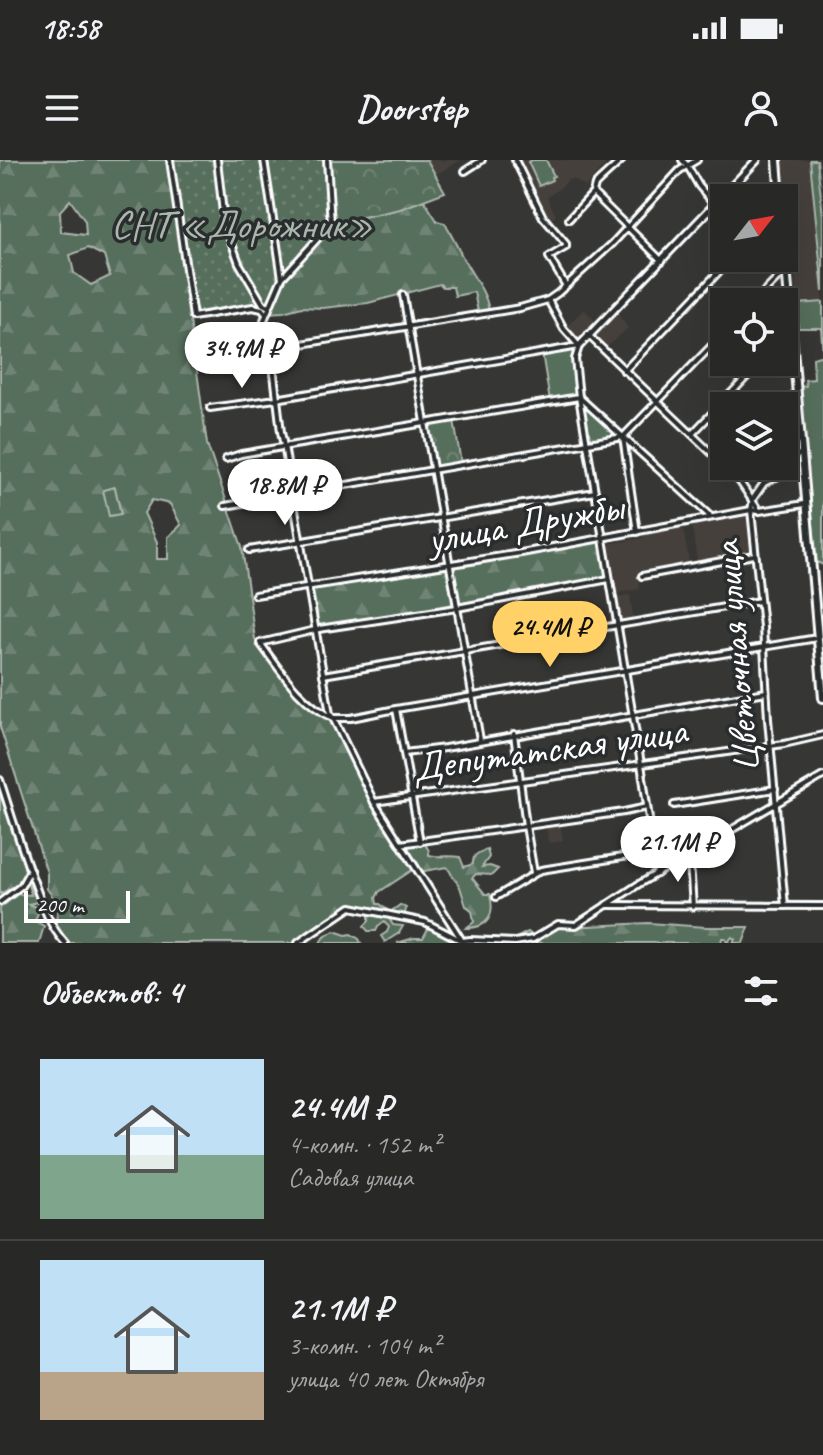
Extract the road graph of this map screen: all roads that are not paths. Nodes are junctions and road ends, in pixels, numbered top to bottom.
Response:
1 (170, 160) edge
2 (217, 160) edge
3 (264, 160) edge
4 (327, 160) edge
5 (482, 160) edge
6 (515, 160) edge
7 (622, 160) edge
8 (682, 160) edge
9 (697, 160) edge
10 (757, 160) edge
11 (777, 160) edge
12 (687, 165) junction
13 (465, 171) dead end
14 (735, 184) edge
15 (779, 184) edge
16 (593, 193) junction
17 (710, 199) edge
18 (710, 210) edge
19 (569, 219) dead end
20 (628, 227) junction
21 (662, 261) junction
22 (719, 272) edge
23 (784, 272) edge
24 (282, 278) junction
25 (566, 286) junction
26 (768, 288) edge
27 (403, 295) dead end
28 (548, 300) junction
29 (267, 311) junction
30 (407, 327) junction
31 (588, 335) junction
32 (579, 346) junction
33 (710, 347) edge
34 (271, 349) junction
35 (209, 363) dead end
36 (624, 371) junction
37 (416, 375) junction
38 (748, 376) edge
39 (579, 397) junction
40 (276, 399) junction
41 (657, 402) junction
42 (210, 408) dead end
43 (798, 417) edge
44 (424, 423) junction
45 (692, 434) junction
46 (623, 437) junction
47 (587, 444) junction
48 (284, 447) junction
49 (710, 451) edge
50 (801, 452) junction
51 (226, 459) dead end
52 (433, 471) junction
53 (737, 480) edge
54 (595, 492) junction
55 (293, 494) junction
56 (753, 499) junction
57 (805, 504) junction
58 (225, 506) dead end
59 (751, 510) junction
60 (759, 511) junction
61 (441, 517) junction
62 (712, 518) junction
63 (637, 532) junction
64 (603, 539) junction
65 (301, 540) junction
66 (249, 550) dead end
67 (755, 554) junction
68 (449, 564) junction
69 (642, 576) dead end
70 (609, 579) junction
71 (309, 587) junction
72 (255, 595) dead end
73 (760, 601) junction
74 (457, 608) junction
75 (617, 626) junction
76 (316, 630) junction
77 (817, 638) junction
78 (763, 646) junction
79 (464, 651) junction
80 (625, 670) junction
81 (323, 675) junction
82 (766, 692) junction
83 (472, 696) junction
84 (823, 698) edge
85 (396, 709) junction
86 (633, 715) junction
87 (333, 718) junction
88 (514, 734) junction
89 (823, 735) edge
90 (480, 740) junction
91 (770, 745) junction
92 (404, 753) junction
93 (641, 764) junction
94 (823, 776) edge
95 (0, 780) edge
96 (519, 781) junction
97 (775, 789) junction
98 (412, 797) junction
99 (374, 802) junction
100 (776, 804) junction
101 (674, 805) dead end
102 (647, 807) junction
103 (526, 826) junction
104 (420, 842) junction
105 (400, 844) junction
106 (654, 852) junction
107 (688, 856) junction
108 (30, 870) junction
109 (534, 873) junction
110 (657, 874) junction
111 (496, 897) dead end
112 (0, 902) edge
113 (606, 905) junction
114 (785, 906) junction
115 (823, 906) edge
116 (693, 907) junction
117 (462, 941) edge
118 (65, 943) edge
119 (298, 943) edge

1 - 29 street
2 - 29 street
3 - 24 street
4 - 24 street
5 - 13 street
6 - 25 street
7 - 16 street
8 - 12 street
9 - 12 street
10 - 14 street
11 - 15 main road
12 - 17 street
12 - 20 street
16 - 19 street
16 - 20 street
18 - 21 street
20 - 21 street
20 - 25 street
21 - 31 street
22 - 36 street
23 - 26 street
24 - 29 street
25 - 28 street
27 - 30 street
28 - 30 street
28 - 32 street
29 - 34 street, Депутатская улица
30 - 34 street
30 - 37 street
31 - 32 street
31 - 36 street
32 - 37 street
32 - 39 street
33 - 41 street
34 - 35 street
34 - 40 street, Депутатская улица
36 - 41 street
37 - 40 street
37 - 44 street
38 - 45 street
39 - 44 street
39 - 46 street
39 - 47 street
40 - 42 street
40 - 48 street, Депутатская улица
41 - 45 street
41 - 46 street
43 - 50 main road
44 - 48 street
44 - 52 street
45 - 49 street
46 - 47 street
46 - 62 street
46 - 63 street
47 - 52 street
47 - 54 street
48 - 51 street
48 - 55 street, Депутатская улица
50 - 56 street
50 - 57 main road
52 - 55 street
52 - 61 street
53 - 56 street
54 - 61 street
54 - 64 street
55 - 58 street
55 - 65 street, Депутатская улица
56 - 59 street, Цветочная улица
56 - 60 street
57 - 60 street, улица Дружбы
57 - 77 main road
59 - 60 street, улица Дружбы
59 - 62 street, улица Дружбы
59 - 67 street, Цветочная улица
61 - 65 street
61 - 68 street
62 - 63 street, улица Дружбы
63 - 64 street, улица Дружбы
64 - 68 street, улица Дружбы
64 - 70 street
65 - 66 street
65 - 71 street, Депутатская улица
67 - 69 street
67 - 73 street, Цветочная улица
68 - 71 street, улица Дружбы
68 - 74 street
70 - 74 street
70 - 75 street
71 - 72 street, улица Дружбы
71 - 76 street, Депутатская улица
73 - 75 street
73 - 78 street, Цветочная улица
74 - 76 street
74 - 79 street
75 - 79 street
75 - 80 street
76 - 81 street, Депутатская улица
76 - 87 street
77 - 78 street
77 - 84 main road
78 - 80 street
78 - 82 street, Цветочная улица
79 - 81 street
79 - 83 street
80 - 83 street
80 - 86 street
81 - 87 street, Депутатская улица
82 - 86 street
82 - 91 street, Цветочная улица
83 - 85 street
83 - 90 street
85 - 87 street
85 - 92 street
86 - 88 street
86 - 93 street
87 - 99 street, Депутатская улица
88 - 90 street
88 - 96 street
89 - 91 street, Депутатская улица
90 - 92 street
91 - 93 street, Депутатская улица
91 - 97 street, Цветочная улица
92 - 98 street
93 - 96 street, Депутатская улица
93 - 102 street
94 - 100 street
95 - 108 street
96 - 98 street, Депутатская улица
96 - 103 street
97 - 100 street, Цветочная улица
97 - 101 street
98 - 99 street, Депутатская улица
98 - 104 street
99 - 105 street
100 - 107 street
100 - 114 street, Цветочная улица
102 - 103 street
102 - 106 street
103 - 104 street
103 - 109 street
104 - 105 street
105 - 117 street
106 - 109 street
106 - 110 street
107 - 110 street
107 - 116 street
108 - 112 street
108 - 118 street
109 - 111 street
110 - 113 street
113 - 116 street
113 - 117 street
114 - 115 street
114 - 116 street
117 - 119 street

